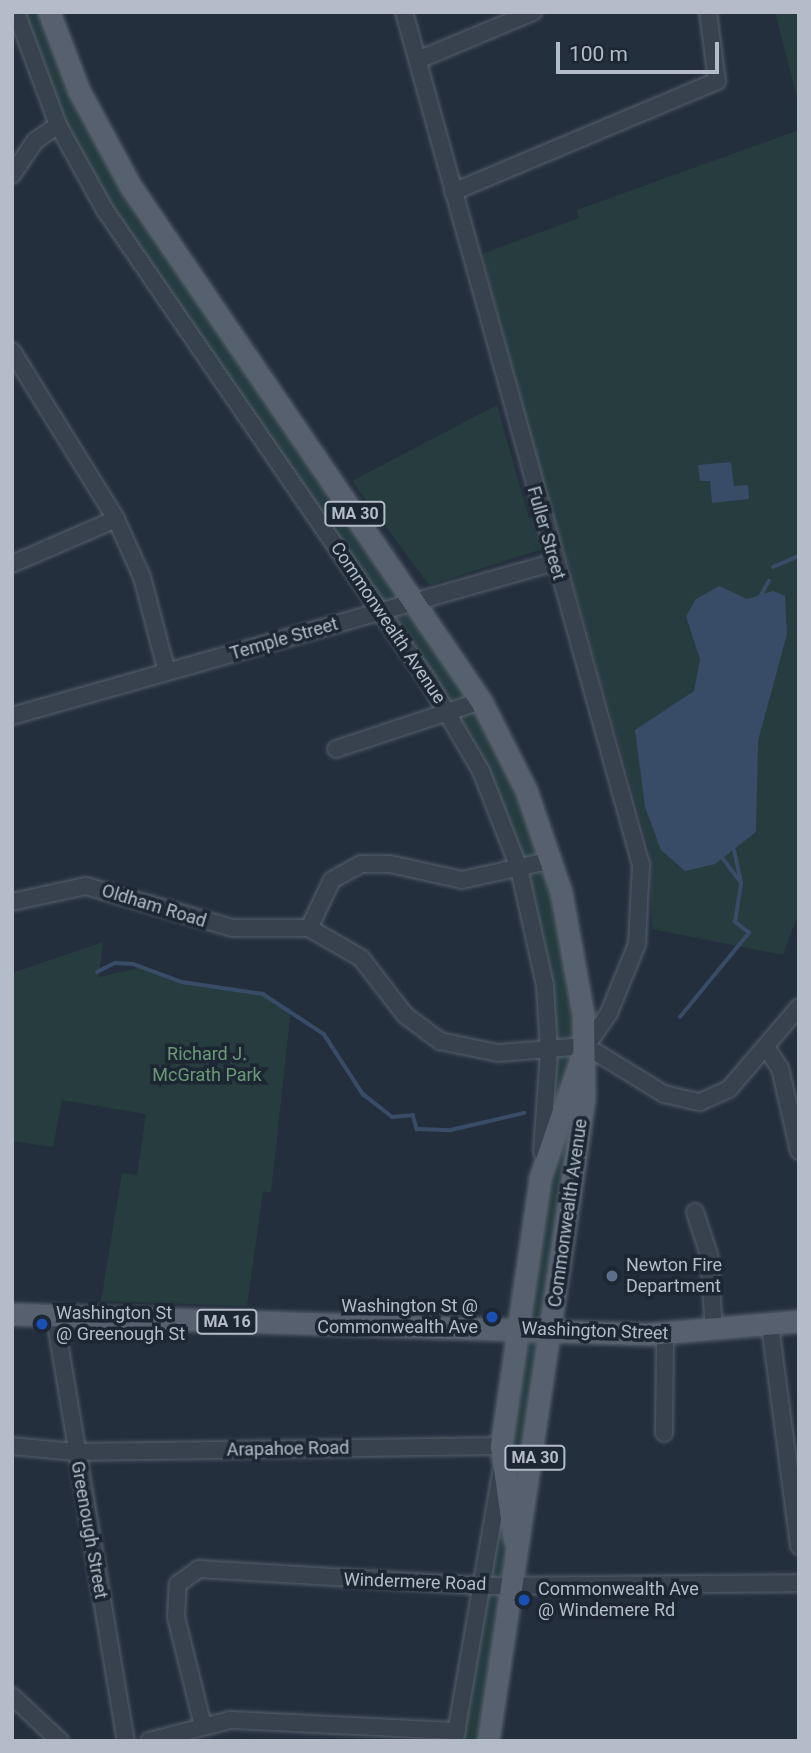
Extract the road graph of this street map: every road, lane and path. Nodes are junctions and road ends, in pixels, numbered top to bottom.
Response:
1 (16, 12) edge
2 (49, 12) edge
3 (404, 12) edge
4 (533, 12) edge
5 (708, 12) edge
6 (418, 60) junction
7 (58, 125) junction
8 (12, 175) edge
9 (453, 192) junction
10 (12, 351) edge
11 (116, 519) junction
12 (555, 562) junction
13 (12, 564) edge
14 (415, 602) junction
15 (381, 612) junction
16 (167, 672) junction
17 (481, 701) junction
18 (12, 716) edge
19 (451, 716) junction
20 (337, 749) dead end
21 (552, 860) junction
22 (519, 868) junction
23 (12, 902) edge
24 (309, 928) junction
25 (799, 1007) edge
26 (586, 1046) junction
27 (767, 1049) junction
28 (549, 1051) junction
29 (799, 1151) edge
30 (540, 1178) junction
31 (695, 1212) dead end
32 (12, 1314) edge
33 (55, 1318) junction
34 (799, 1321) edge
35 (770, 1325) junction
36 (519, 1329) junction
37 (552, 1330) junction
38 (713, 1332) junction
39 (664, 1334) junction
40 (664, 1433) dead end
41 (12, 1446) edge
42 (502, 1446) junction
43 (75, 1452) junction
44 (501, 1472) junction
45 (799, 1546) edge
46 (799, 1583) edge
47 (484, 1586) junction
48 (515, 1586) junction
49 (15, 1704) edge
50 (202, 1722) junction
51 (456, 1736) edge
52 (60, 1741) edge
53 (126, 1741) edge
54 (149, 1741) edge
55 (488, 1741) edge

1 - 7 street, Commonwealth Avenue
2 - 14 main road, Commonwealth Avenue / MA 30
3 - 6 street, Fuller Street
4 - 6 street
5 - 9 street
6 - 9 street, Fuller Street
7 - 8 street
7 - 15 street, Commonwealth Avenue
9 - 12 street, Fuller Street
10 - 11 street
11 - 13 street
11 - 16 street
12 - 14 street, Temple Street
12 - 26 street, Fuller Street
14 - 15 street, Temple Street
14 - 17 main road, Commonwealth Avenue / MA 30
15 - 16 street, Temple Street
15 - 19 street, Commonwealth Avenue
16 - 18 street, Temple Street
17 - 19 street
17 - 21 main road, Commonwealth Avenue / MA 30
19 - 20 street
19 - 22 street, Commonwealth Avenue
21 - 22 street
21 - 26 main road, Commonwealth Avenue / MA 30
22 - 24 street
22 - 28 street, Commonwealth Avenue
23 - 24 street, Oldham Road
24 - 28 street, Oldham Road
25 - 27 street
26 - 27 street
26 - 28 street, Oldham Road
26 - 30 main road, Commonwealth Avenue / MA 30
26 - 37 main road, Commonwealth Avenue / MA 30
27 - 29 street
28 - 30 street, Commonwealth Avenue
30 - 36 main road, Commonwealth Avenue / MA 30
31 - 38 street
32 - 33 main road, Washington Street / MA 16
33 - 36 main road, Washington Street / MA 16
33 - 43 street, Greenough Street
34 - 35 main road, Washington Street / MA 16
35 - 38 main road, Washington Street / MA 16
35 - 45 street
36 - 37 main road, Washington Street / MA 16
36 - 42 main road, Commonwealth Avenue / MA 30
37 - 39 main road, Washington Street / MA 16
37 - 48 main road, Commonwealth Avenue / MA 30
38 - 39 main road, Washington Street / MA 16
39 - 40 street
41 - 43 street, Arapahoe Road
42 - 43 street, Arapahoe Road
42 - 44 main road, Commonwealth Avenue / MA 30
43 - 53 street, Greenough Street
44 - 47 street, Commonwealth Avenue
44 - 48 main road, Commonwealth Avenue / MA 30
46 - 48 street, Windermere Road
47 - 48 street, Windermere Road
47 - 50 street, Windermere Road
47 - 51 street, Commonwealth Avenue
48 - 55 main road, Commonwealth Avenue / MA 30
49 - 52 street
50 - 51 street
50 - 54 street

